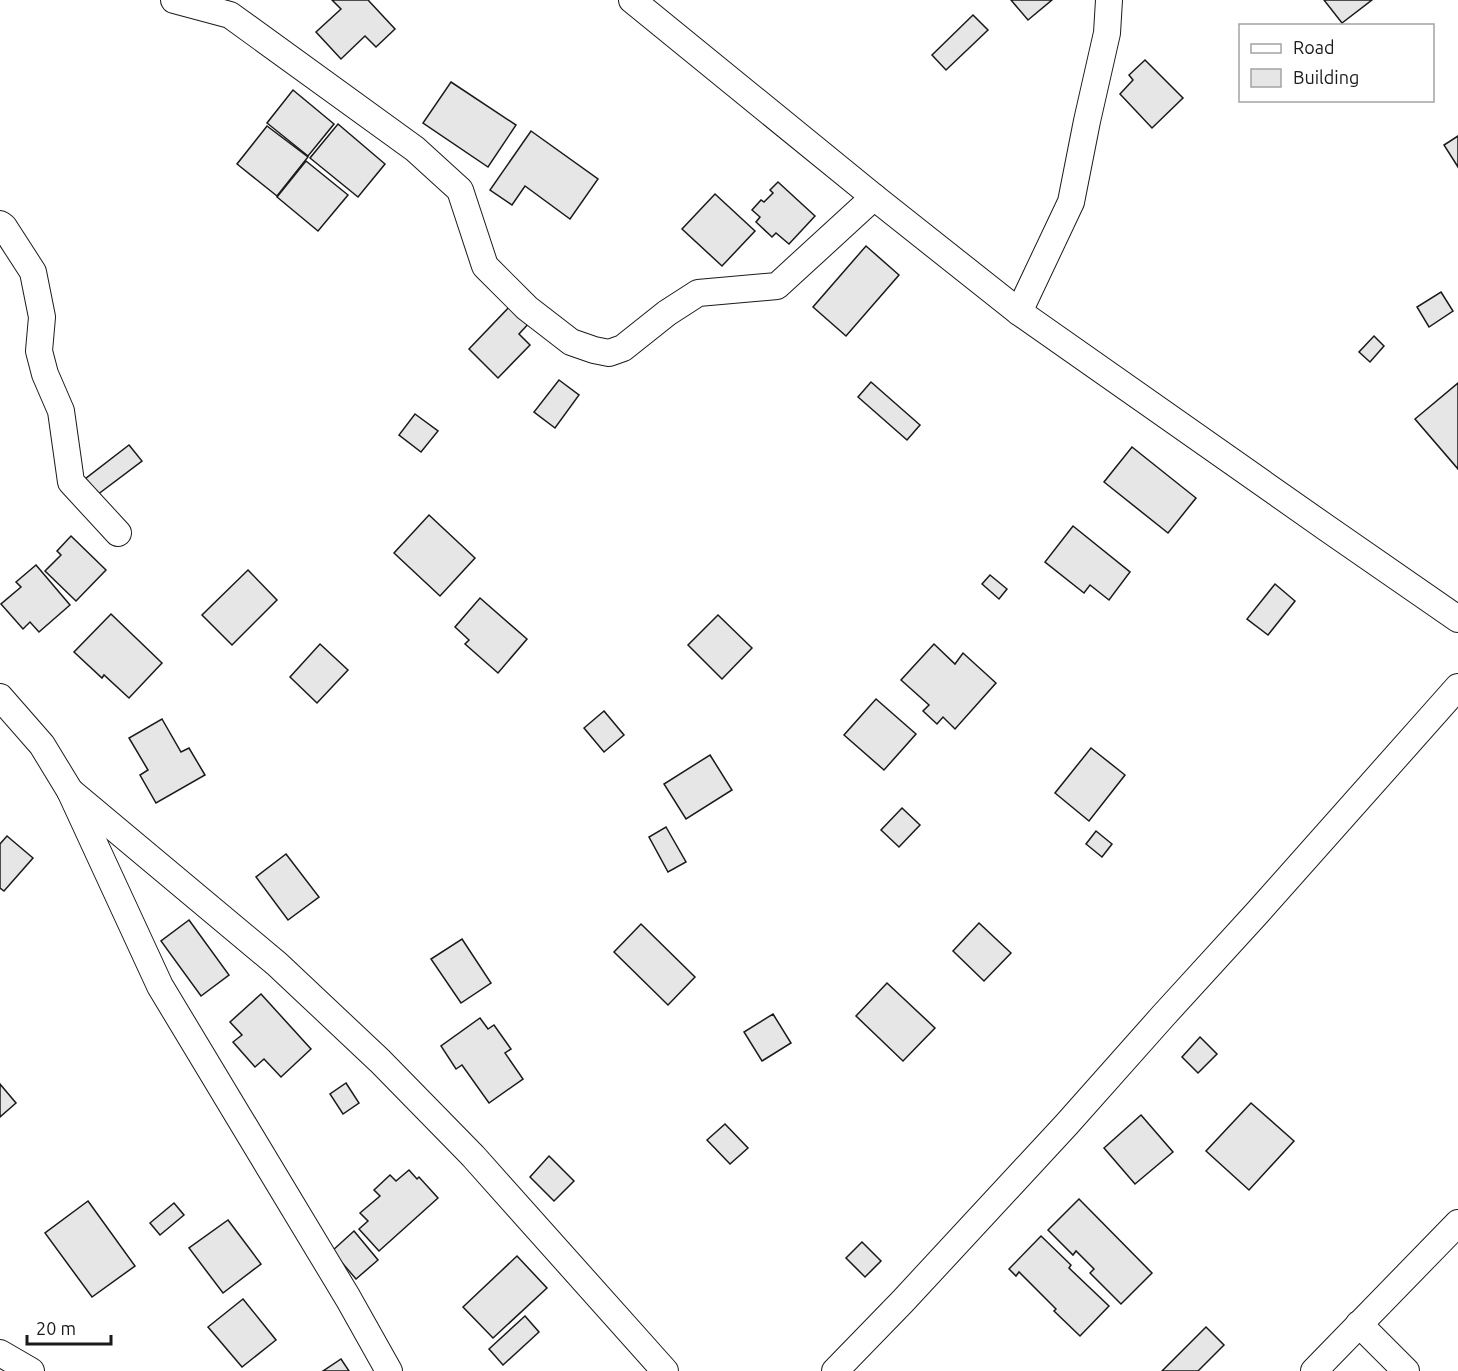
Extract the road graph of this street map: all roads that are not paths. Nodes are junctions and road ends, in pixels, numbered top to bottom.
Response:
1 (174, 0) edge
2 (208, 0) edge
3 (632, 0) edge
4 (1109, 0) edge
5 (230, 15) junction
6 (874, 197) junction
7 (0, 224) edge
8 (1019, 312) junction
9 (118, 533) dead end
10 (1458, 619) edge
11 (1458, 687) edge
12 (0, 698) edge
13 (70, 791) junction
14 (1458, 1223) edge
15 (1359, 1324) junction
16 (0, 1353) edge
17 (31, 1371) edge
18 (389, 1371) edge
19 (665, 1371) edge
20 (835, 1371) edge
21 (1314, 1371) edge
22 (1406, 1371) edge

1 - 5 street
2 - 5 street
3 - 6 street
4 - 8 street
5 - 6 street
6 - 8 street
7 - 9 street
8 - 10 street
11 - 20 street
12 - 13 street
13 - 18 street
13 - 19 street
14 - 15 street
15 - 21 street
15 - 22 street
16 - 17 street

